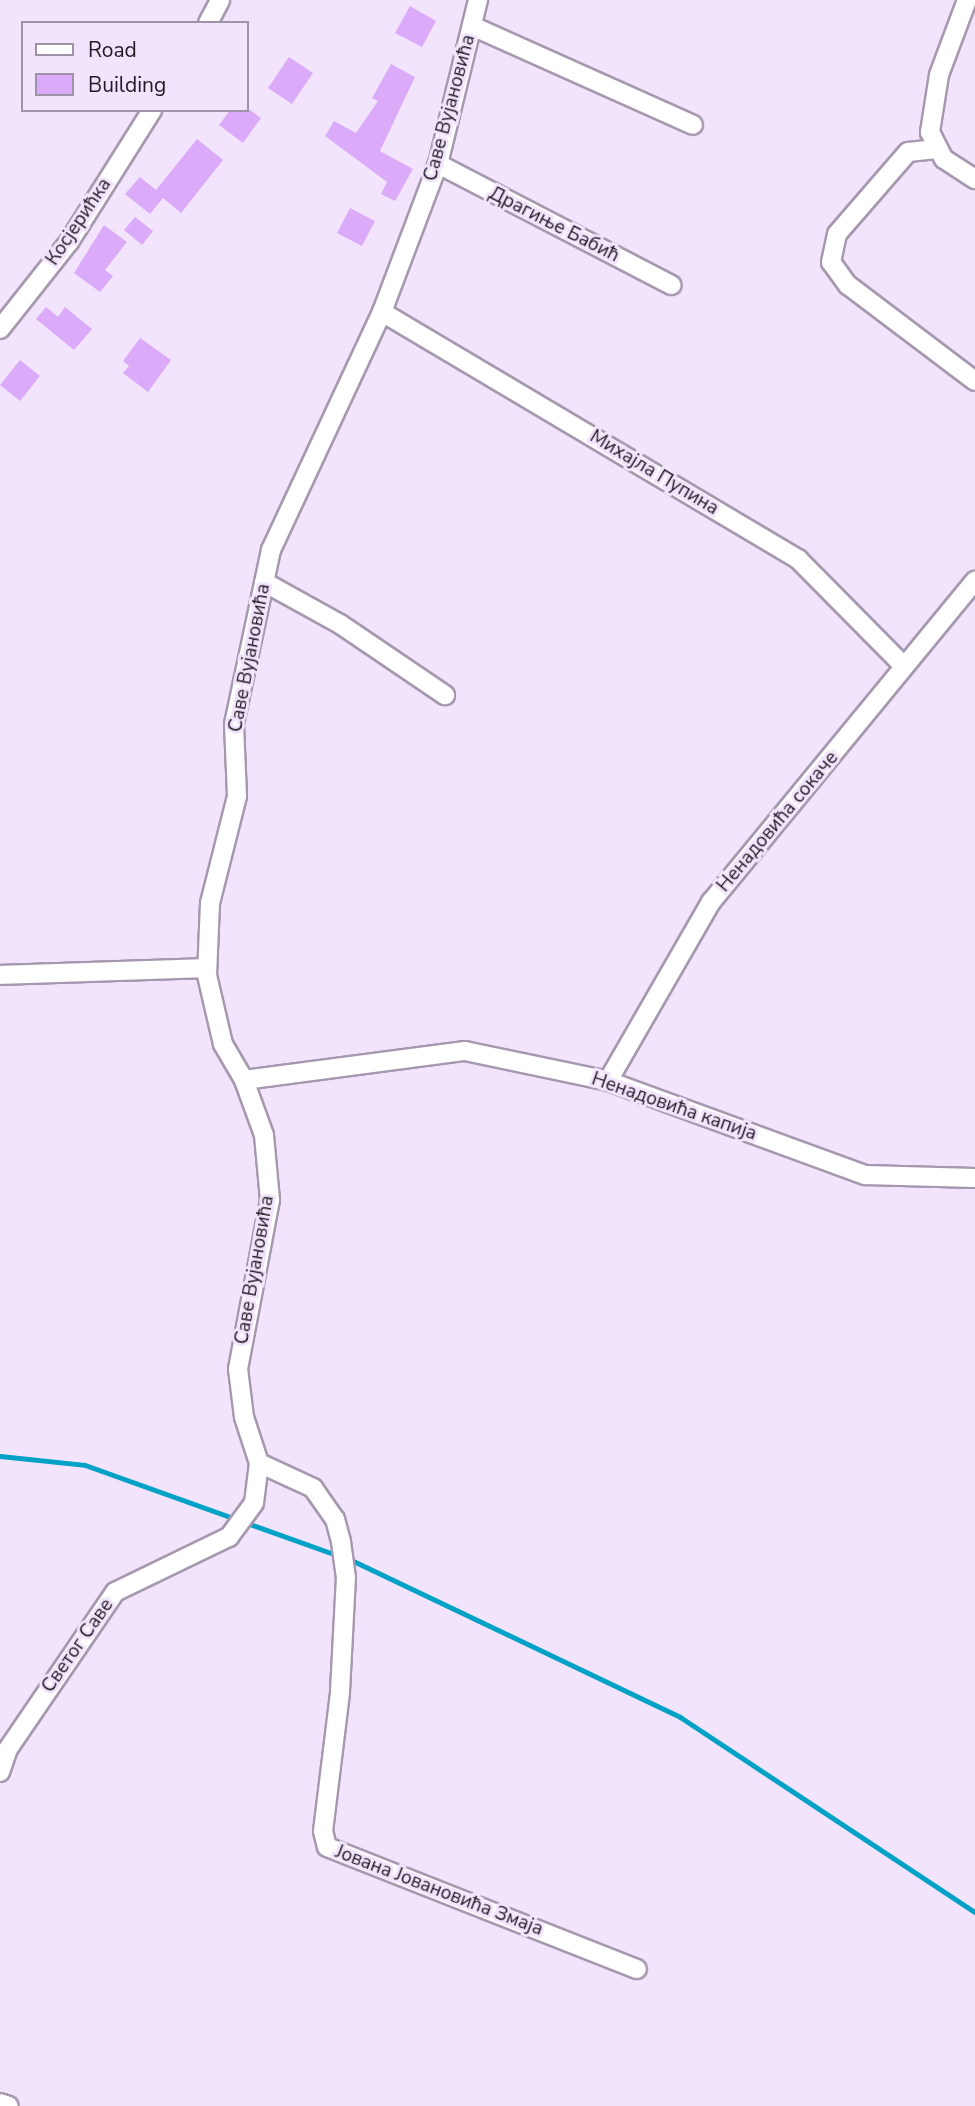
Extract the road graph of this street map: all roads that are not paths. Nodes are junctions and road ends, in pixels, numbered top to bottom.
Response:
1 (220, 0) edge
2 (478, 0) edge
3 (967, 0) edge
4 (209, 21) edge
5 (472, 26) junction
6 (151, 112) edge
7 (693, 125) dead end
8 (937, 149) junction
9 (438, 164) junction
10 (975, 179) edge
11 (671, 285) dead end
12 (382, 312) junction
13 (0, 329) edge
14 (975, 381) edge
15 (975, 581) edge
16 (264, 582) junction
17 (902, 665) junction
18 (445, 695) dead end
19 (208, 968) junction
20 (0, 975) edge
21 (244, 1080) junction
22 (608, 1081) junction
23 (975, 1178) edge
24 (259, 1463) junction
25 (229, 1537) joint
26 (0, 1772) edge
27 (637, 1969) dead end
28 (0, 2103) edge
29 (9, 2106) edge

1 - 4 street
2 - 5 street, Саве Вујановића
3 - 8 street
5 - 7 street
5 - 9 street, Саве Вујановића
6 - 13 street, Косјерићка
8 - 10 street
8 - 14 street
9 - 11 street, Драгиње Бабић
9 - 12 street, Саве Вујановића
12 - 16 street, Саве Вујановића
12 - 17 street, Михајла Пупина
15 - 17 street, Ненадовића сокаче
16 - 18 street
16 - 19 street, Саве Вујановића
17 - 22 street, Ненадовића сокаче
19 - 20 street
19 - 21 street, Саве Вујановића
21 - 22 street, Ненадовића капија
21 - 24 street, Саве Вујановића
22 - 23 street, Ненадовића капија
24 - 25 street, Саве Вујановића
24 - 27 street, Јована Јовановића Змаја
25 - 26 street, Светог Саве
28 - 29 street

